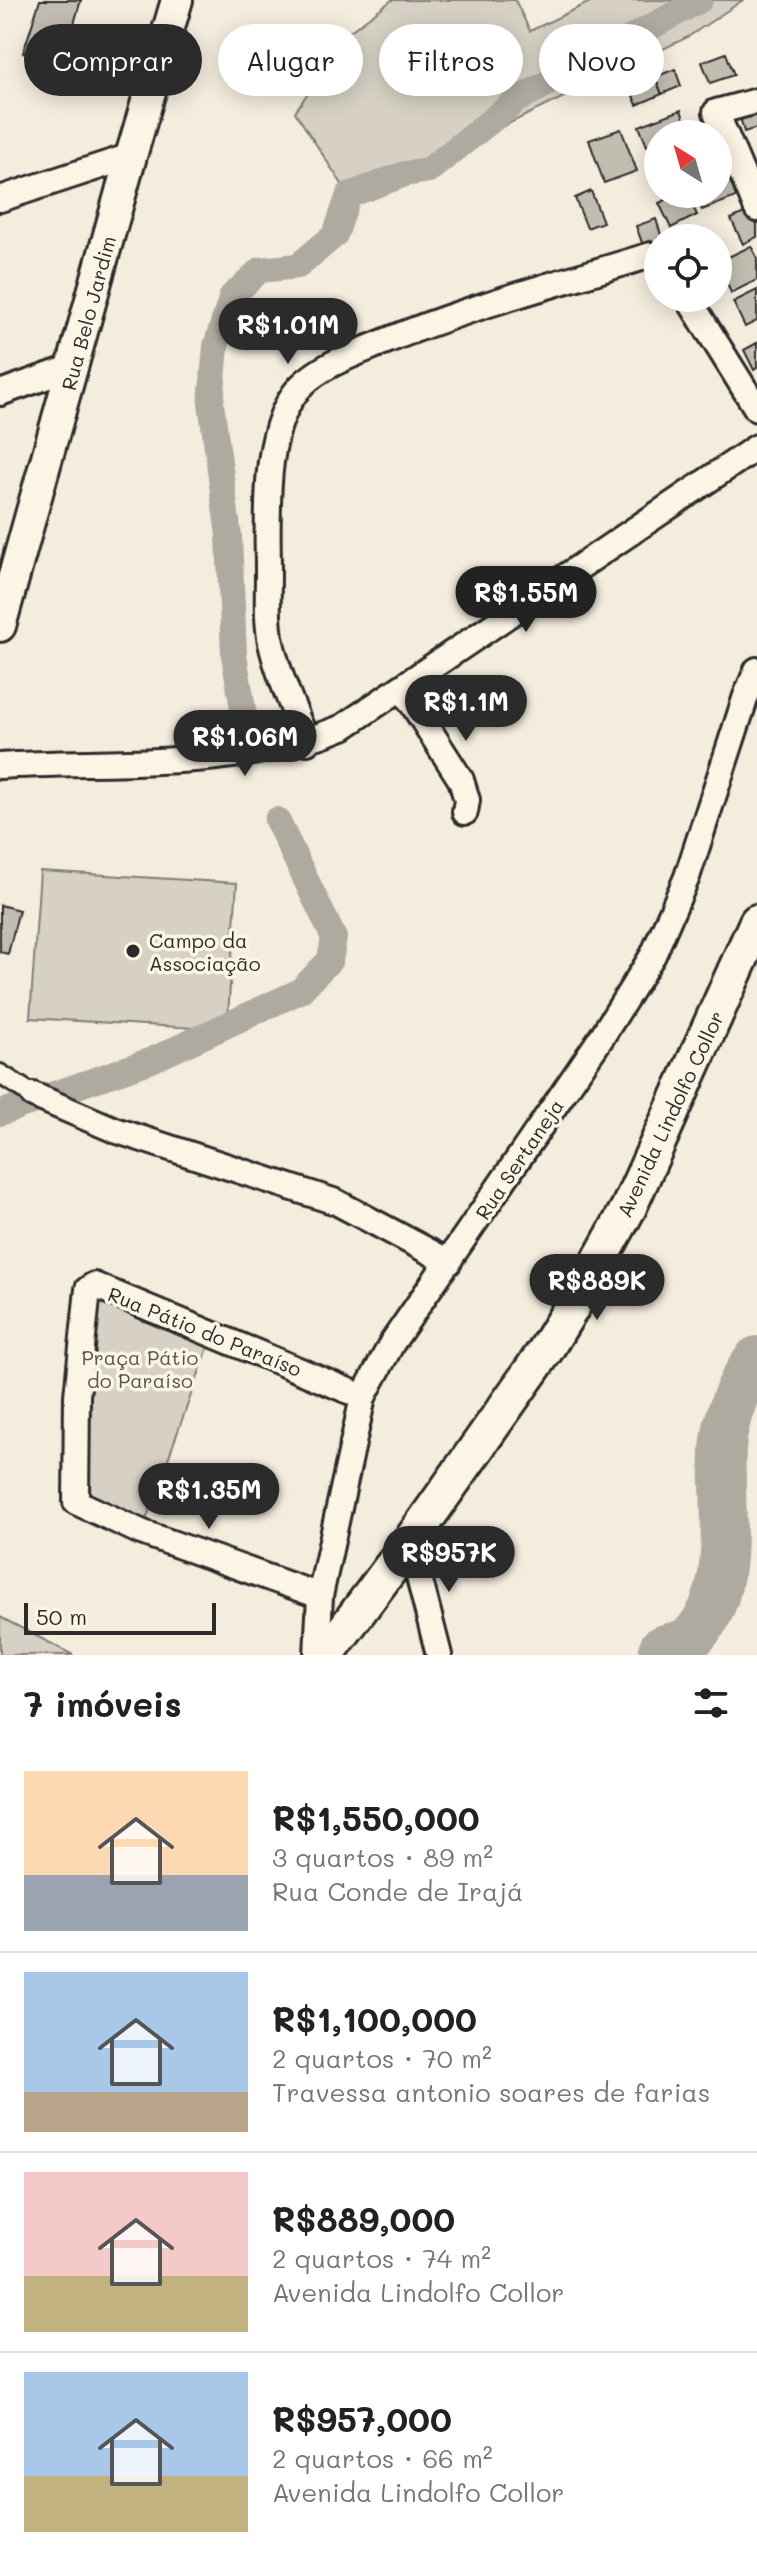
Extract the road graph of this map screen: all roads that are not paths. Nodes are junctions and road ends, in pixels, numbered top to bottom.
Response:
1 (177, 0) edge
2 (757, 101) edge
3 (131, 156) junction
4 (0, 199) edge
5 (757, 209) edge
6 (644, 257) edge
7 (697, 312) edge
8 (73, 367) junction
9 (0, 393) edge
10 (757, 409) edge
11 (757, 447) edge
12 (6, 587) edge
13 (0, 626) edge
14 (757, 670) edge
15 (403, 689) junction
16 (307, 742) junction
17 (0, 766) edge
18 (465, 812) dead end
19 (757, 922) edge
20 (0, 1074) edge
21 (33, 1095) joint
22 (449, 1262) junction
23 (363, 1397) junction
24 (410, 1542) junction
25 (320, 1596) junction
26 (317, 1655) edge
27 (326, 1655) edge
28 (439, 1655) edge

1 - 3 street, Rua Belo Jardim
2 - 5 street
3 - 4 street
3 - 8 street, Rua Belo Jardim
6 - 16 street
7 - 10 street
8 - 9 street
8 - 12 street, Rua Belo Jardim
11 - 15 street
12 - 13 street, Rua Belo Jardim
14 - 22 street, Rua Sertaneja
15 - 16 street
15 - 18 street
16 - 17 street
19 - 24 main road, Avenida Lindolfo Collor
20 - 21 street
21 - 22 street
22 - 23 street, Rua Sertaneja
23 - 25 street, Rua Sertaneja
23 - 25 street, Rua Pátio do Paraíso
24 - 27 main road, Avenida Lindolfo Collor
24 - 28 street
25 - 26 street, Rua Sertaneja

